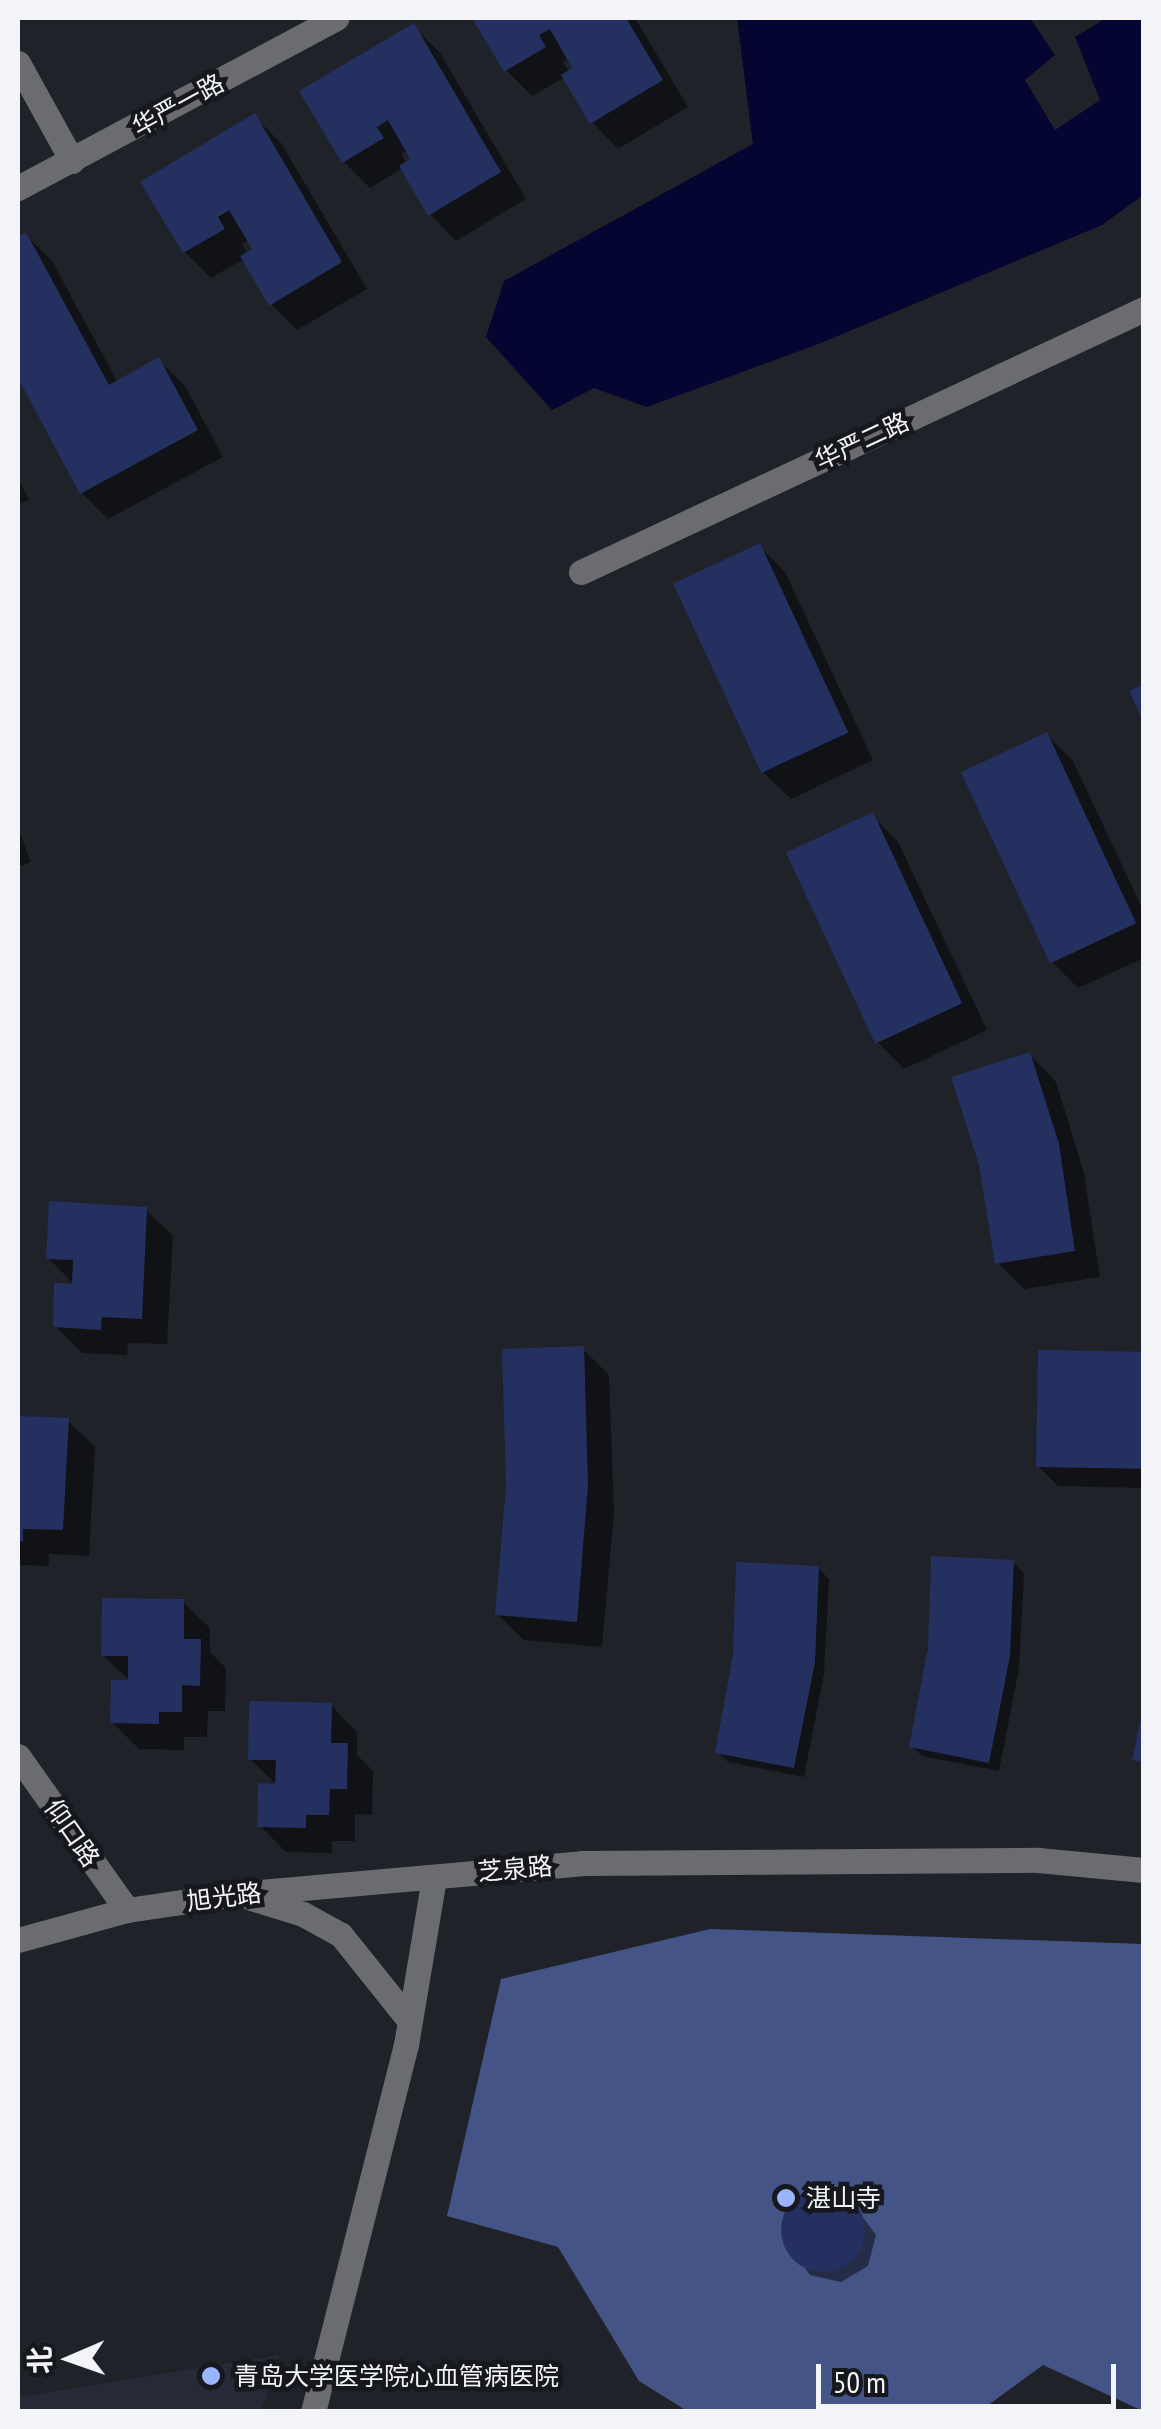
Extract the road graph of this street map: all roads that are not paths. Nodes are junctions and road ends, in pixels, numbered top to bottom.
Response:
1 (336, 18) edge
2 (18, 63) edge
3 (72, 160) junction
4 (18, 188) edge
5 (1144, 309) edge
6 (581, 572) dead end
7 (18, 1756) edge
8 (1144, 1870) edge
9 (434, 1877) junction
10 (237, 1894) junction
11 (127, 1910) junction
12 (18, 1940) edge
13 (410, 2020) junction
14 (313, 2412) edge

1 - 3 street, 华严一路
2 - 3 street
3 - 4 street, 华严一路
5 - 6 street, 华严二路
7 - 11 street, 仰口路
8 - 9 street, 芝泉路
9 - 10 street, 旭光路
9 - 13 street
10 - 11 street, 旭光路
10 - 13 street
11 - 12 street, 旭光路
13 - 14 street

